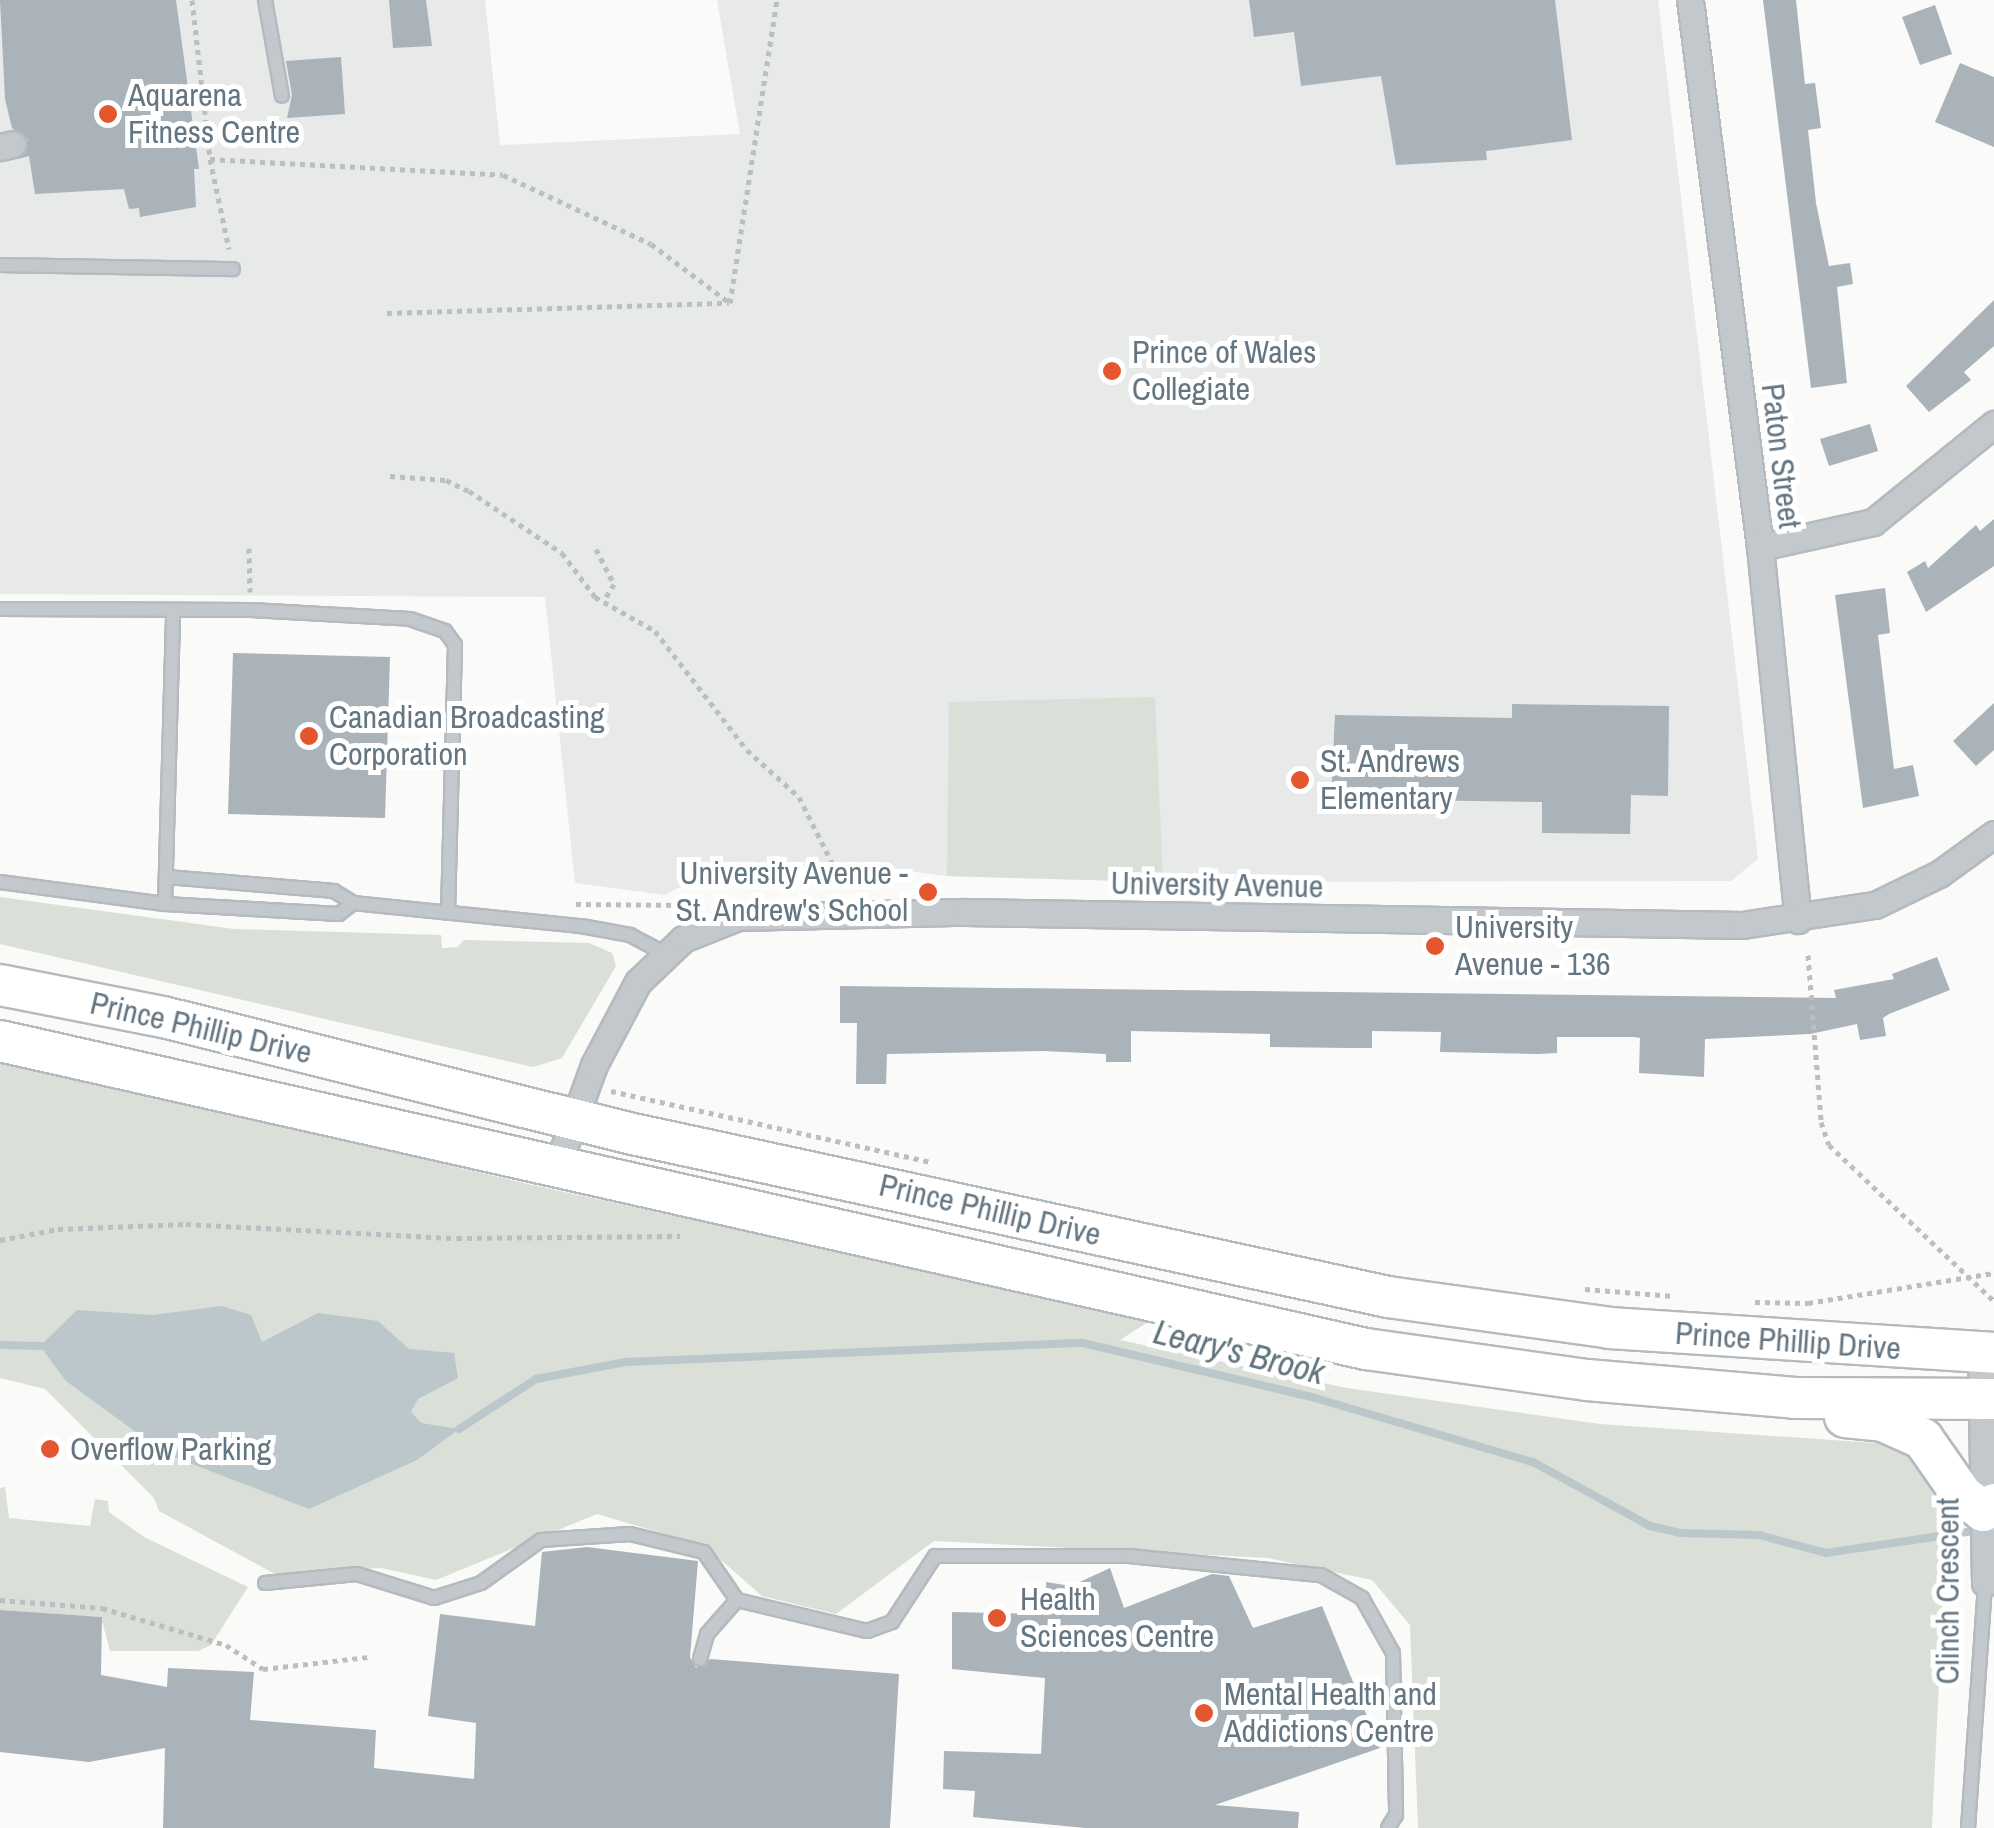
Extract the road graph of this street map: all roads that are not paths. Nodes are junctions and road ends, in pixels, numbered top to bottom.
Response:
1 (265, 0) edge
2 (1690, 0) edge
3 (282, 96) dead end
4 (0, 266) edge
5 (234, 269) road end
6 (1994, 424) edge
7 (1760, 548) junction
8 (0, 609) edge
9 (173, 611) junction
10 (1994, 834) edge
11 (167, 877) junction
12 (0, 882) edge
13 (353, 903) junction
14 (165, 904) junction
15 (448, 914) junction
16 (1798, 920) junction
17 (664, 953) junction
18 (0, 985) edge
19 (0, 1041) edge
20 (572, 1119) junction
21 (558, 1164) junction
22 (1988, 1353) edge
23 (1796, 1398) junction
24 (1987, 1399) edge
25 (1989, 1507) edge
26 (265, 1583) dead end
27 (1985, 1583) joint
28 (736, 1600) junction
29 (700, 1659) dead end
30 (1388, 1828) edge
31 (1968, 1828) edge

1 - 3 lane
2 - 7 street, Paton Street
4 - 5 lane
6 - 7 street
7 - 16 street, Paton Street
8 - 9 lane
9 - 11 lane
9 - 15 lane
10 - 16 street, University Avenue
11 - 13 lane
11 - 14 lane
12 - 14 lane
13 - 14 lane
13 - 15 lane
15 - 17 lane
16 - 17 street, University Avenue
17 - 20 street, University Avenue
18 - 20 main road, Prince Phillip Drive
19 - 21 main road, Prince Phillip Drive
20 - 21 street, University Avenue
20 - 22 main road, Prince Phillip Drive
21 - 23 main road, Prince Phillip Drive
22 - 24 street, Clinch Crescent
23 - 24 main road, Prince Phillip Drive
23 - 25 main road
24 - 25 street, Clinch Crescent
25 - 27 street, Clinch Crescent
26 - 28 lane
27 - 31 lane, Clinch Crescent
28 - 29 lane
28 - 30 lane

